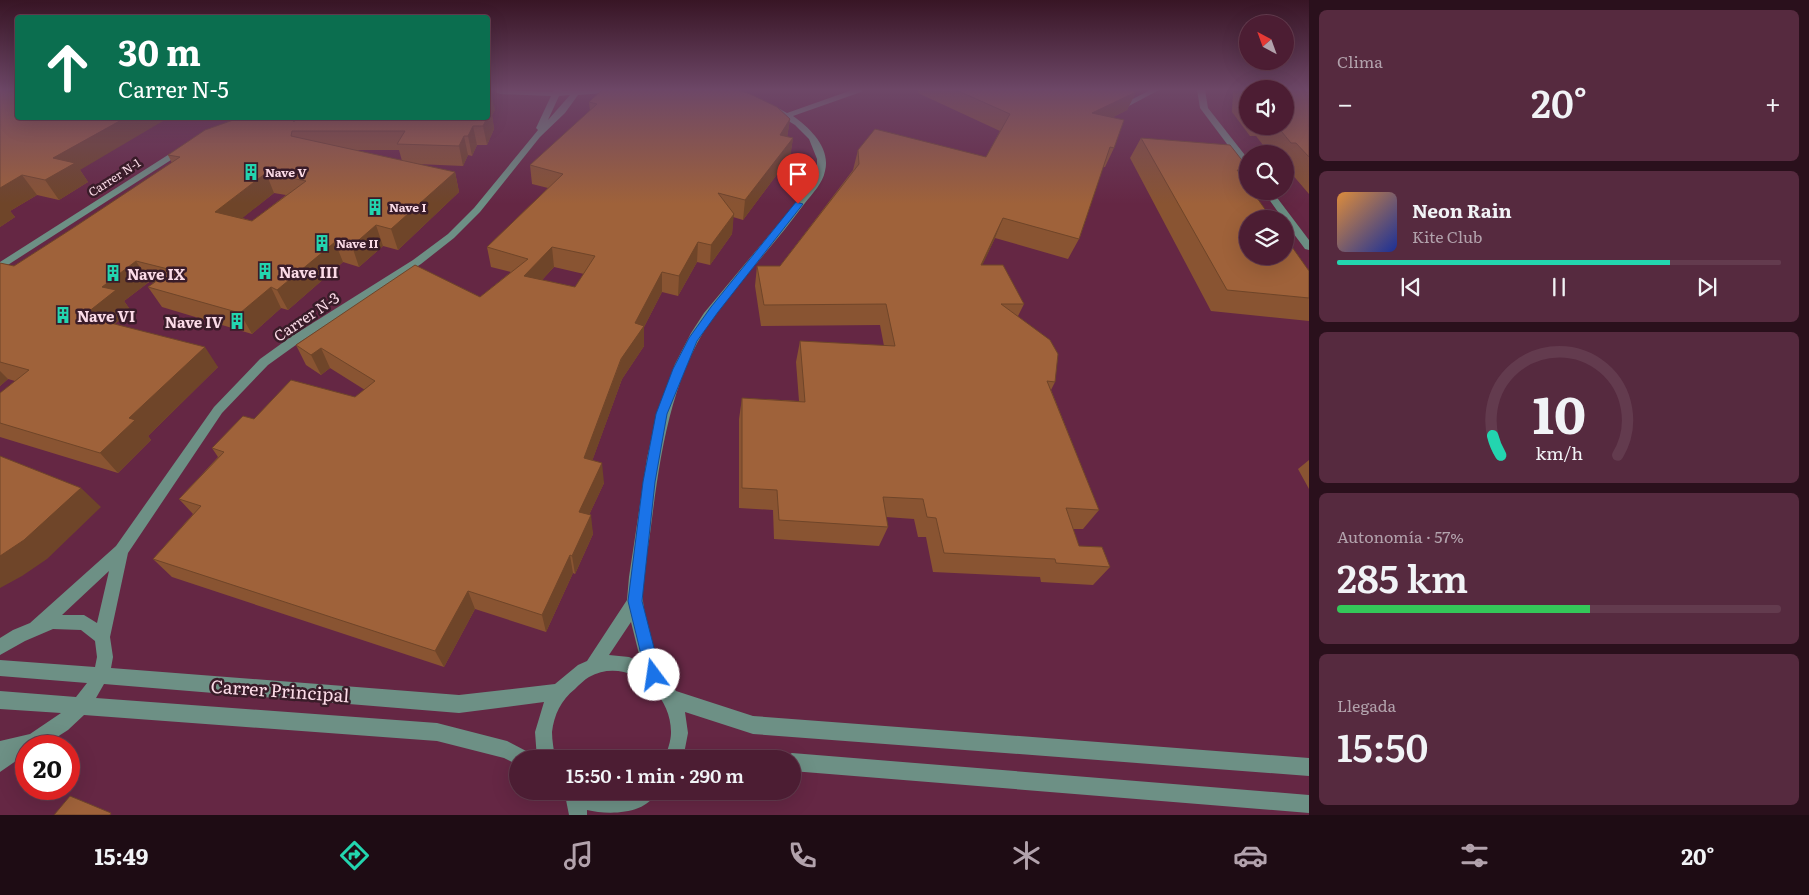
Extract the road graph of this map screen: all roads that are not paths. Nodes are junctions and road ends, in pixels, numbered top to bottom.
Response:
1 (540, 128) edge
2 (544, 128) edge
3 (802, 128) edge
4 (1219, 128) edge
5 (537, 135) junction
6 (187, 146) edge
7 (1239, 154) edge
8 (1274, 200) edge
9 (1309, 247) edge
10 (0, 267) edge
11 (121, 551) junction
12 (635, 601) junction
13 (36, 628) junction
14 (102, 637) junction
15 (0, 647) edge
16 (593, 666) junction
17 (0, 668) edge
18 (654, 675) junction
19 (99, 676) junction
20 (559, 692) junction
21 (673, 699) junction
22 (0, 700) edge
23 (80, 706) junction
24 (44, 735) edge
25 (15, 748) edge
26 (0, 750) edge
27 (545, 750) edge
28 (677, 750) edge
29 (509, 751) edge
30 (15, 752) edge
31 (0, 763) edge
32 (801, 763) edge
33 (1309, 767) edge
34 (574, 800) edge
35 (586, 800) edge
36 (637, 800) edge
37 (1307, 805) edge
38 (624, 808) edge
39 (578, 815) edge

1 - 5 street, Carrer N-3
2 - 5 street, Carrer N-3
3 - 12 street
4 - 7 street
5 - 11 street, Carrer N-3
6 - 10 street, Carrer N-1
8 - 9 street
11 - 13 street
11 - 14 street
12 - 16 street
12 - 18 street
13 - 14 street
13 - 15 street
14 - 19 street
16 - 18 street
16 - 20 street
17 - 19 street, Carrer Principal
18 - 21 street
19 - 20 street, Carrer Principal
19 - 23 street
20 - 27 street
21 - 28 street
21 - 33 street
22 - 23 street, Carrer Principal
23 - 24 street
23 - 29 street, Carrer Principal
25 - 26 street
30 - 31 street
32 - 37 street
34 - 39 street
35 - 38 street
36 - 38 street

